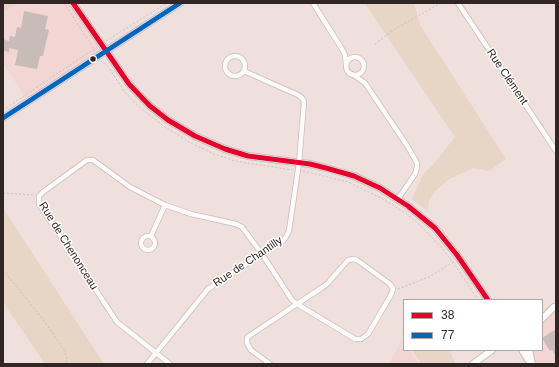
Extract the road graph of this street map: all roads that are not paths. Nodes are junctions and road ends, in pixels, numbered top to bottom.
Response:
1 (73, 3) edge
2 (180, 3) edge
3 (314, 3) edge
4 (458, 3) edge
5 (342, 49) junction
6 (105, 50) junction
7 (354, 57) junction
8 (346, 64) junction
9 (363, 69) junction
10 (244, 71) junction
11 (352, 74) junction
12 (364, 83) junction
13 (3, 118) edge
14 (556, 151) edge
15 (299, 162) junction
16 (398, 199) junction
17 (165, 205) junction
18 (151, 236) dead end
19 (262, 254) junction
20 (487, 299) edge
21 (297, 304) junction
22 (555, 307) edge
23 (543, 315) edge
24 (543, 318) edge
25 (491, 351) edge
26 (523, 351) edge
27 (529, 351) edge
28 (156, 353) junction
29 (147, 364) edge
30 (170, 364) edge
31 (270, 364) edge
32 (473, 364) edge
33 (532, 364) edge

1 - 6 street
2 - 6 street
3 - 5 street
4 - 14 street, Rue Clément
5 - 7 street
5 - 8 street
6 - 13 street
6 - 15 street
7 - 8 street
7 - 9 street
8 - 11 street
9 - 11 street
9 - 12 street
10 - 10 street, Rue de Chantilly
10 - 15 street, Rue de Chantilly
11 - 12 street
12 - 16 street
15 - 16 street
15 - 19 street, Rue de Chantilly
16 - 20 street
17 - 18 street
17 - 19 street, Rue de Chenonceau
17 - 28 street, Rue de Chenonceau
19 - 21 street, Rue de Chenonceau
19 - 28 street, Rue de Chantilly
21 - 21 street
21 - 31 street
22 - 23 street
22 - 24 street
25 - 32 street
26 - 33 street
27 - 33 street
28 - 29 street, Rue de Chantilly
28 - 30 street, Rue de Chenonceau

